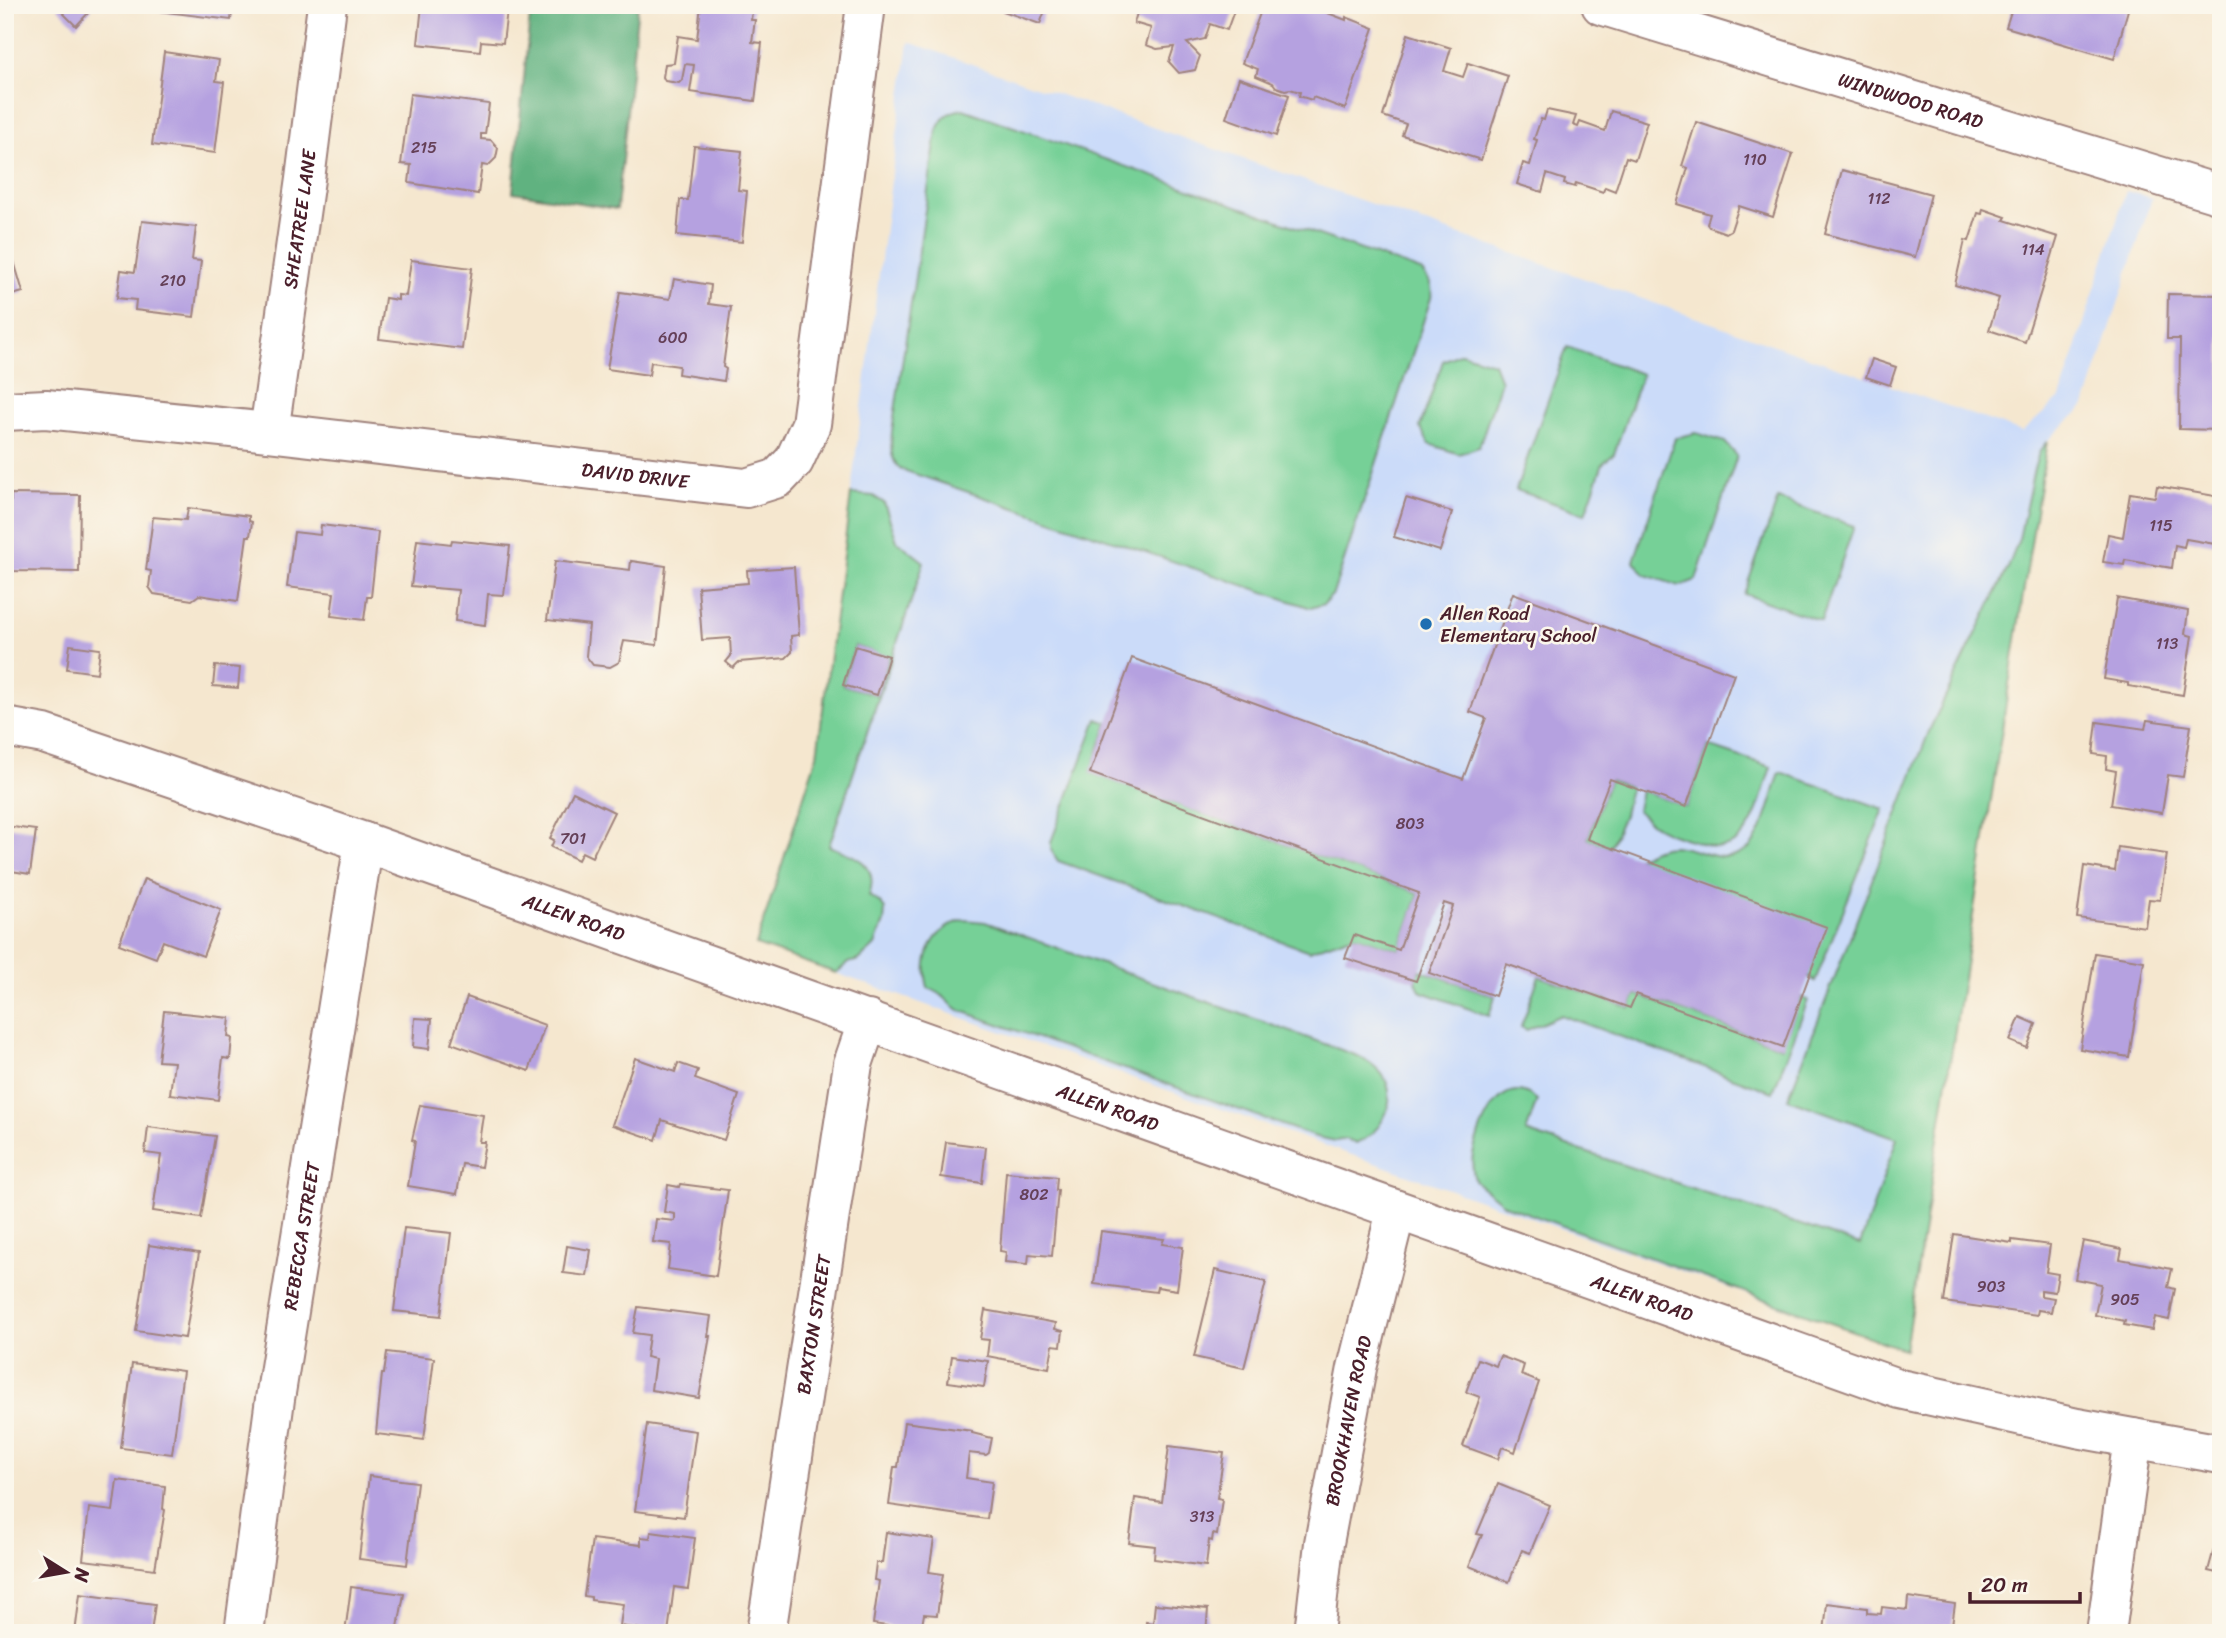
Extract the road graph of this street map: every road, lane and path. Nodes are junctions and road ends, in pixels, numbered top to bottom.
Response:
1 (327, 5) edge
2 (866, 5) edge
3 (1601, 5) edge
4 (2221, 195) edge
5 (5, 411) edge
6 (269, 432) junction
7 (5, 727) edge
8 (364, 842) junction
9 (868, 1020) junction
10 (1396, 1211) junction
11 (2133, 1438) junction
12 (2221, 1454) edge
13 (244, 1633) edge
14 (765, 1633) edge
15 (1314, 1633) edge
16 (2106, 1633) edge

1 - 6 street, SHEATREE LANE
2 - 6 street, DAVID DRIVE
3 - 4 street, WINDWOOD ROAD
5 - 6 street, DAVID DRIVE
7 - 8 street, ALLEN ROAD
8 - 9 street, ALLEN ROAD
8 - 13 street, REBECCA STREET
9 - 10 street, ALLEN ROAD
9 - 14 street, BAXTON STREET
10 - 11 street, ALLEN ROAD
10 - 15 street, BROOKHAVEN ROAD
11 - 12 street, ALLEN ROAD
11 - 16 street

